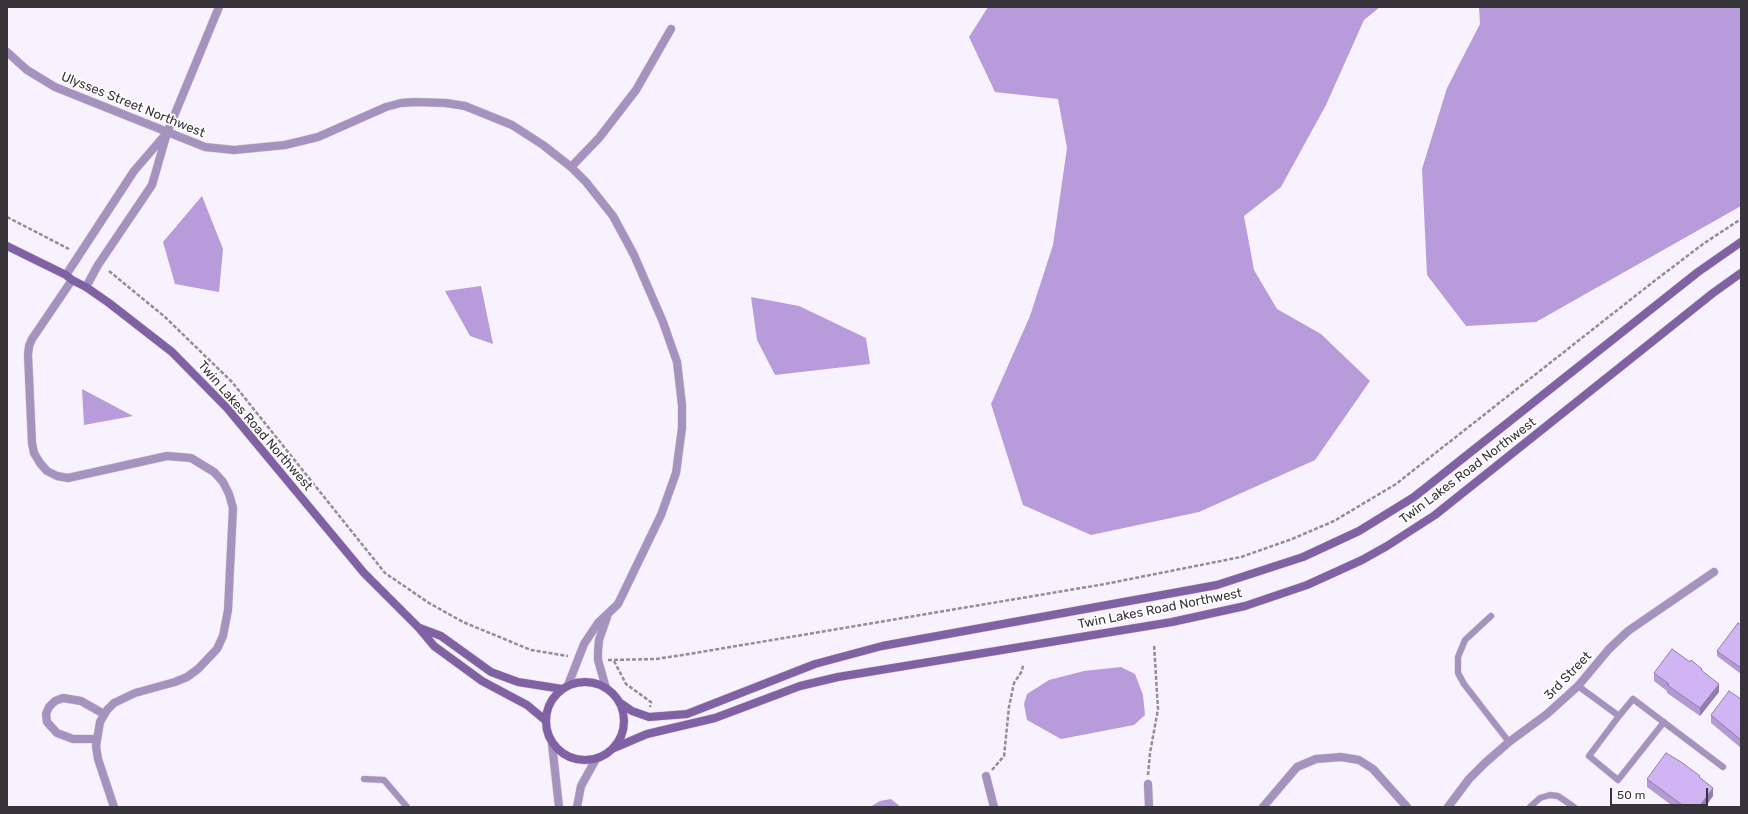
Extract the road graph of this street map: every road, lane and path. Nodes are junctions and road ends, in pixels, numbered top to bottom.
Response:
1 (219, 7) edge
2 (671, 29) dead end
3 (7, 52) edge
4 (167, 133) junction
5 (571, 167) junction
6 (7, 217) edge
7 (1741, 219) edge
8 (1741, 242) edge
9 (7, 246) edge
10 (69, 249) dead end
11 (109, 271) dead end
12 (1741, 273) edge
13 (69, 278) junction
14 (86, 287) junction
15 (1714, 572) dead end
16 (607, 616) junction
17 (1491, 616) dead end
18 (419, 628) junction
19 (1154, 644) dead end
20 (575, 658) dead end
21 (598, 660) junction
22 (613, 660) junction
23 (1023, 665) dead end
24 (1578, 686) junction
25 (565, 687) junction
26 (606, 688) junction
27 (619, 702) junction
28 (104, 714) junction
29 (1619, 716) junction
30 (649, 717) junction
31 (545, 720) junction
32 (1664, 722) junction
33 (97, 739) junction
34 (1509, 742) junction
35 (552, 744) junction
36 (614, 748) junction
37 (596, 759) junction
38 (1723, 767) dead end
39 (986, 776) joint
40 (364, 779) dead end
41 (1148, 784) joint
42 (114, 807) edge
43 (407, 807) edge
44 (559, 807) edge
45 (577, 807) edge
46 (994, 807) edge
47 (1149, 807) edge
48 (1263, 807) edge
49 (1406, 807) edge
50 (1448, 807) edge
51 (1530, 807) edge
52 (1574, 807) edge

1 - 4 street
2 - 5 street
3 - 4 street, Ulysses Street Northwest
4 - 5 street, Ulysses Street Northwest
4 - 13 street
4 - 14 street
5 - 16 street, Ulysses Street Northwest
6 - 10 path
7 - 22 path
8 - 30 main road, Twin Lakes Road Northwest
9 - 13 main road, Twin Lakes Road Northwest
11 - 20 path
12 - 36 main road, Twin Lakes Road Northwest
13 - 14 main road, Twin Lakes Road Northwest
13 - 28 street
14 - 18 main road, Twin Lakes Road Northwest
15 - 24 street, 3rd Street
16 - 21 street
16 - 25 street, Ulysses Street Northwest
17 - 34 lane
18 - 25 main road, Twin Lakes Road Northwest
18 - 31 main road, Twin Lakes Road Northwest
19 - 41 path
21 - 22 path
21 - 26 street
22 - 30 path
23 - 39 path
24 - 29 lane
24 - 34 street, 3rd Street
25 - 26 main road
25 - 31 main road
26 - 27 main road
27 - 30 main road, Twin Lakes Road Northwest
27 - 36 main road
28 - 33 street
28 - 33 street
29 - 32 lane
29 - 32 lane
31 - 35 main road
32 - 38 lane
33 - 42 street
34 - 50 street, 3rd Street
35 - 37 main road
35 - 44 street
36 - 37 main road
37 - 45 street
39 - 46 street
40 - 43 lane
41 - 47 street
48 - 49 street
51 - 52 lane

